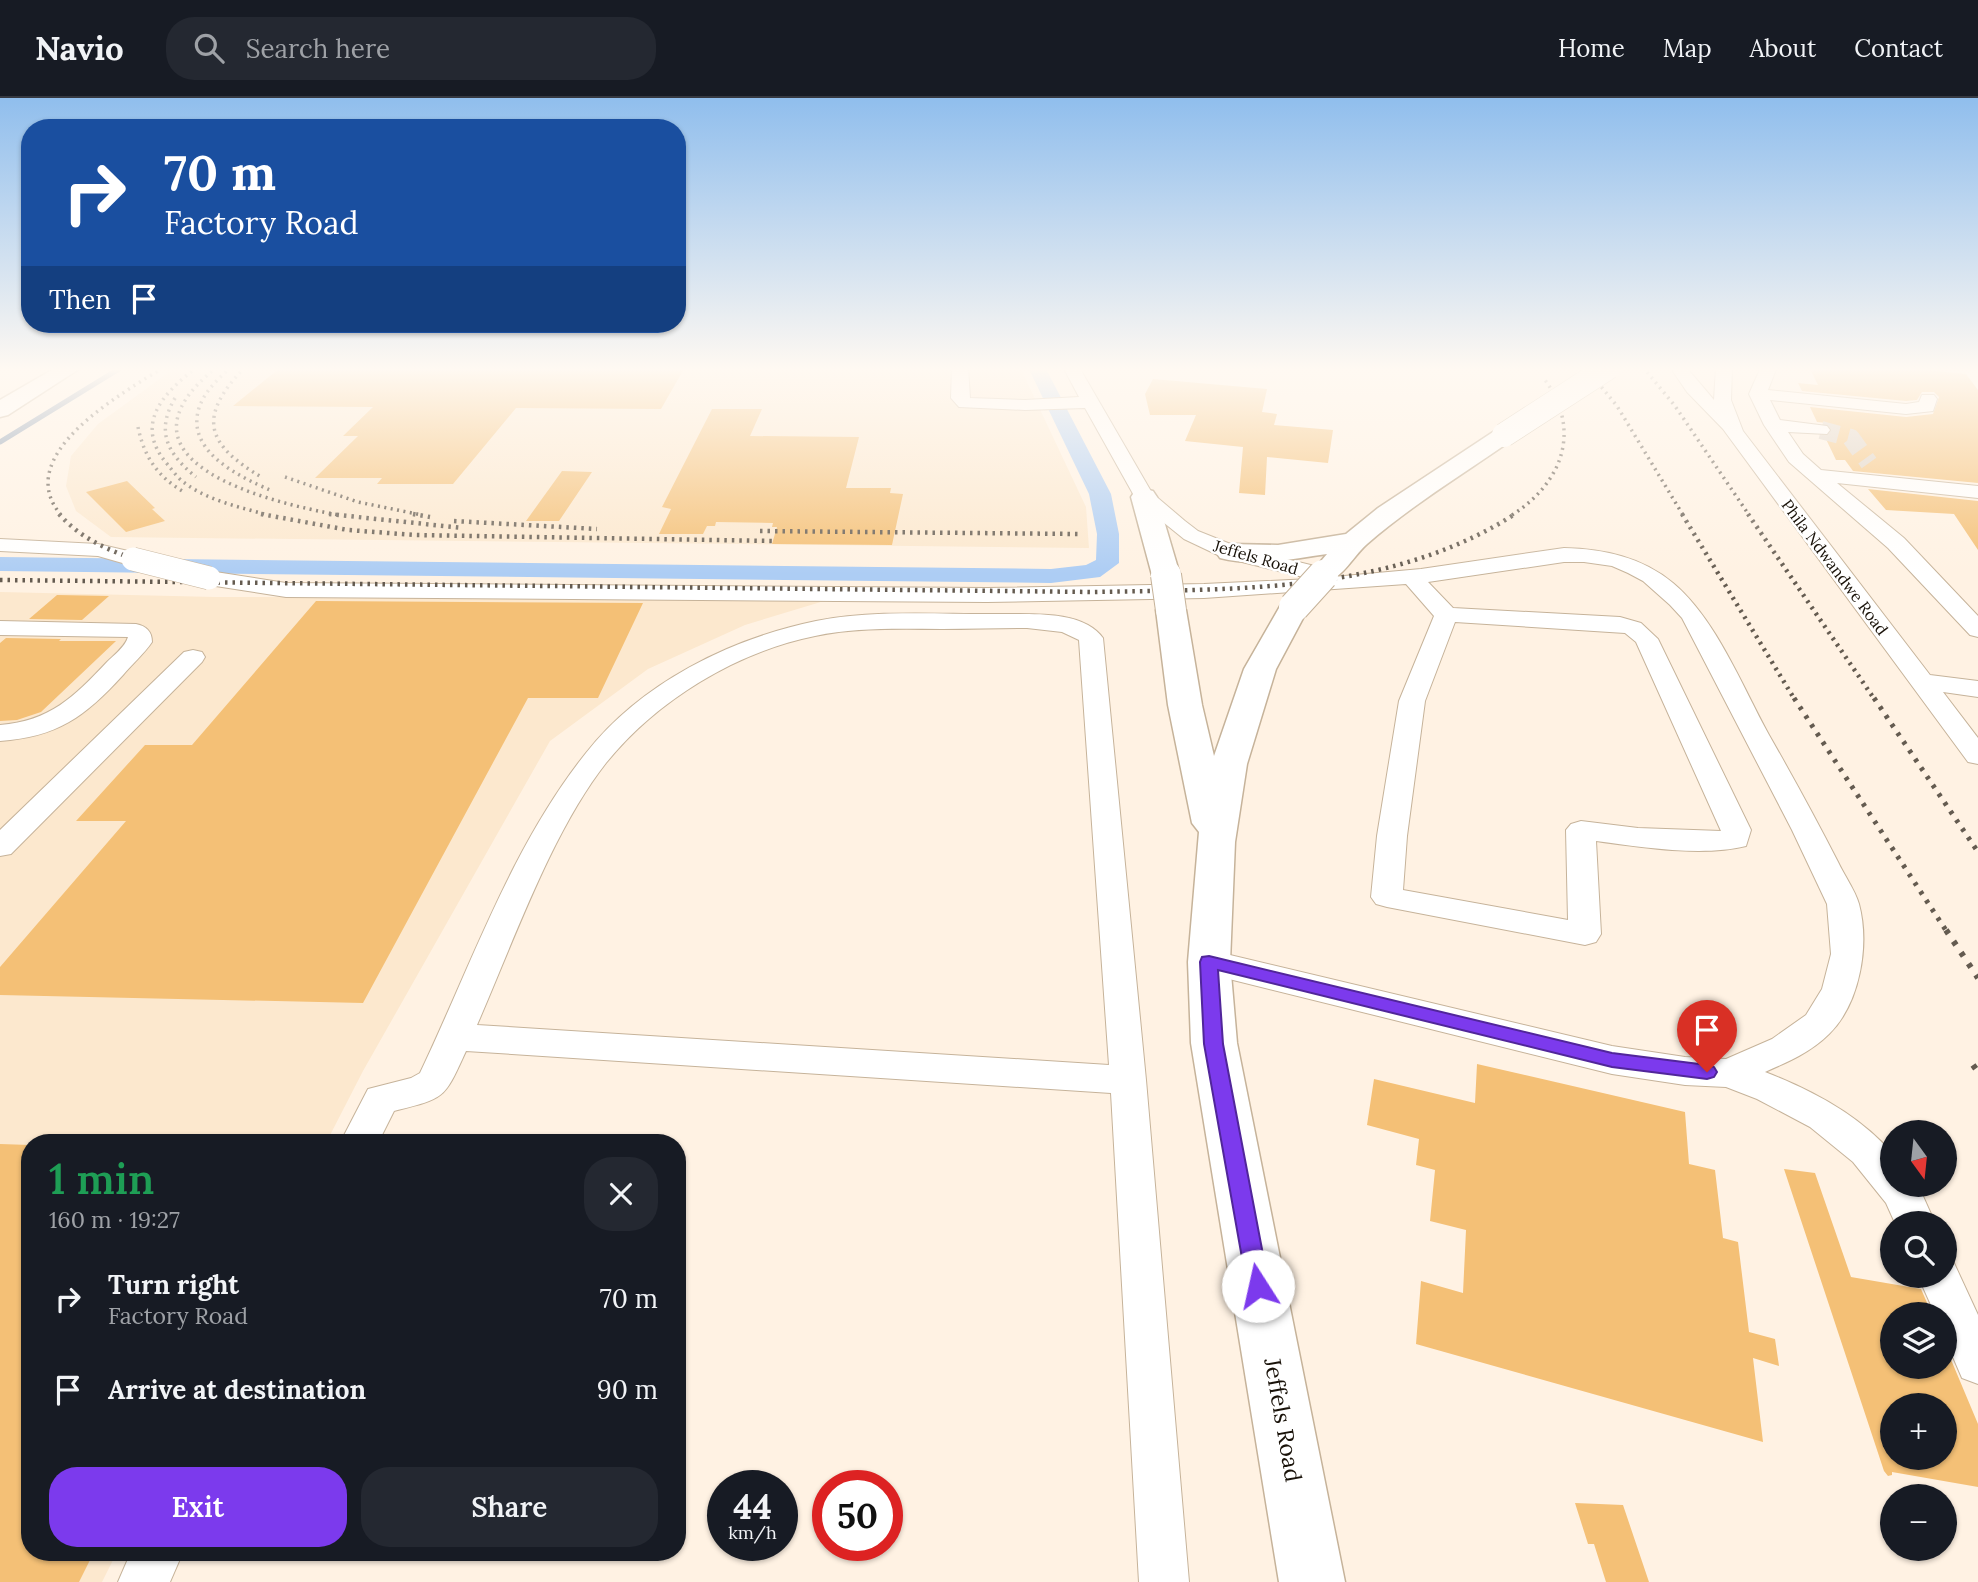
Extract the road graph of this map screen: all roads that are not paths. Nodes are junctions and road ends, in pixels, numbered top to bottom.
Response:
1 (1110, 436) edge
2 (1502, 436) edge
3 (1737, 436) edge
4 (1781, 436) edge
5 (1869, 463) tunnel mouth
6 (1817, 475) junction
7 (1880, 482) junction
8 (1978, 492) edge
9 (1144, 497) junction
10 (1354, 541) junction
11 (0, 545) edge
12 (1230, 552) junction
13 (1328, 570) junction
14 (1414, 577) junction
15 (958, 608) junction
16 (1446, 615) junction
17 (0, 628) edge
18 (1978, 630) edge
19 (193, 657) dead end
20 (1922, 682) junction
21 (1978, 689) edge
22 (0, 733) edge
23 (1978, 756) edge
24 (1216, 842) junction
25 (0, 847) edge
26 (1209, 962) junction
27 (456, 1037) junction
28 (1729, 1073) junction
29 (1128, 1080) junction
30 (364, 1134) edge
31 (1880, 1167) edge
32 (1944, 1288) edge
33 (1978, 1363) edge
34 (154, 1561) edge
35 (143, 1582) edge
36 (1164, 1582) edge
37 (1312, 1582) edge

1 - 9 street, Jeffels Road
2 - 10 main road, bridge
3 - 20 street, Phila Ndwandwe Road
4 - 6 street
5 - 7 street
6 - 7 street
6 - 18 street
7 - 8 street
9 - 12 street, Jeffels Road
9 - 24 main road, bridge
10 - 12 main road
10 - 13 main road
11 - 15 street, bridge
12 - 13 street, Jeffels Road
13 - 24 main road, bridge
14 - 15 street
14 - 16 street
14 - 28 street
15 - 27 street
15 - 29 street
16 - 16 street
17 - 22 street
19 - 25 street
20 - 21 street
20 - 23 street, Phila Ndwandwe Road
24 - 26 main road, Jeffels Road
26 - 28 street
26 - 37 main road, Jeffels Road
27 - 29 street
27 - 30 street
28 - 31 street
29 - 36 street
32 - 33 street
34 - 35 street

